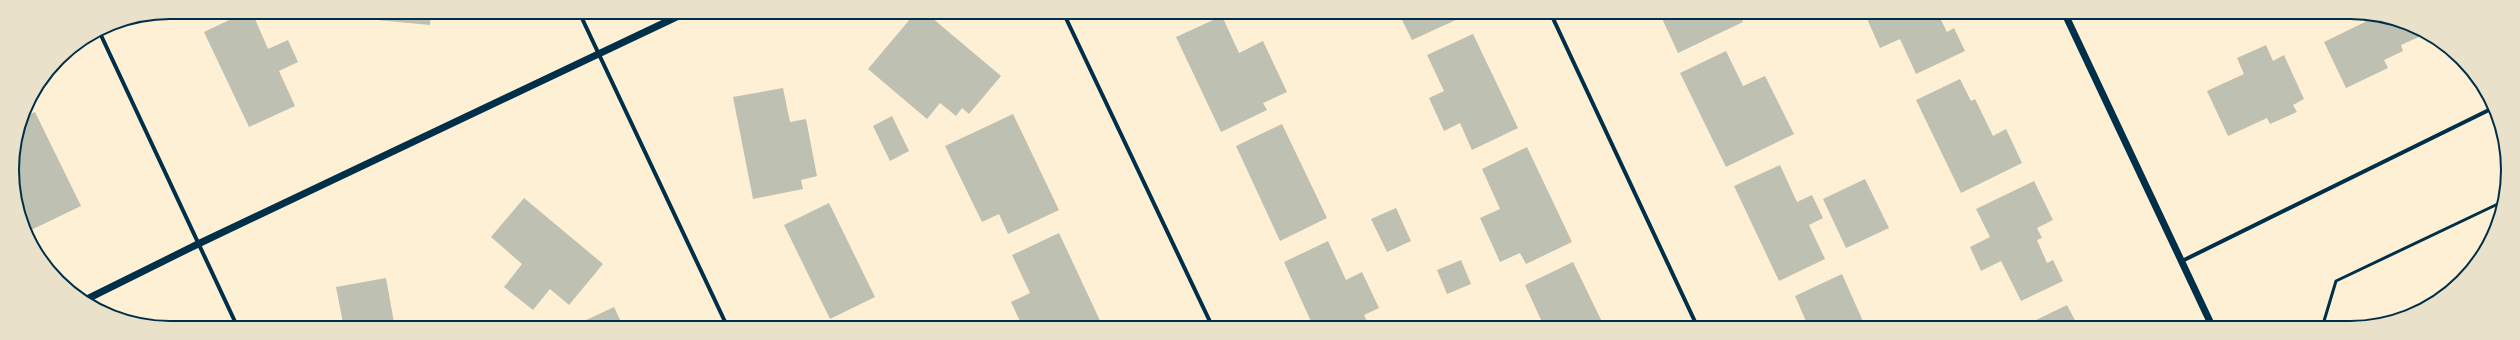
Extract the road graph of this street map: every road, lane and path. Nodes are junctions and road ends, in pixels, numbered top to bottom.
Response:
1 (582, 19) edge
2 (672, 19) edge
3 (1066, 19) edge
4 (1553, 19) edge
5 (2067, 19) edge
6 (101, 36) edge
7 (598, 54) junction
8 (2489, 110) edge
9 (2497, 204) edge
10 (198, 244) junction
11 (2182, 261) junction
12 (89, 298) edge
13 (235, 321) edge
14 (725, 321) edge
15 (1210, 321) edge
16 (1695, 321) edge
17 (2210, 321) edge
18 (2324, 321) edge

1 - 7 street
2 - 7 street
3 - 15 street
4 - 16 street
5 - 11 street
6 - 10 street
7 - 10 street
7 - 14 street
8 - 11 street
9 - 18 lane
10 - 12 street
10 - 13 street
11 - 17 street

